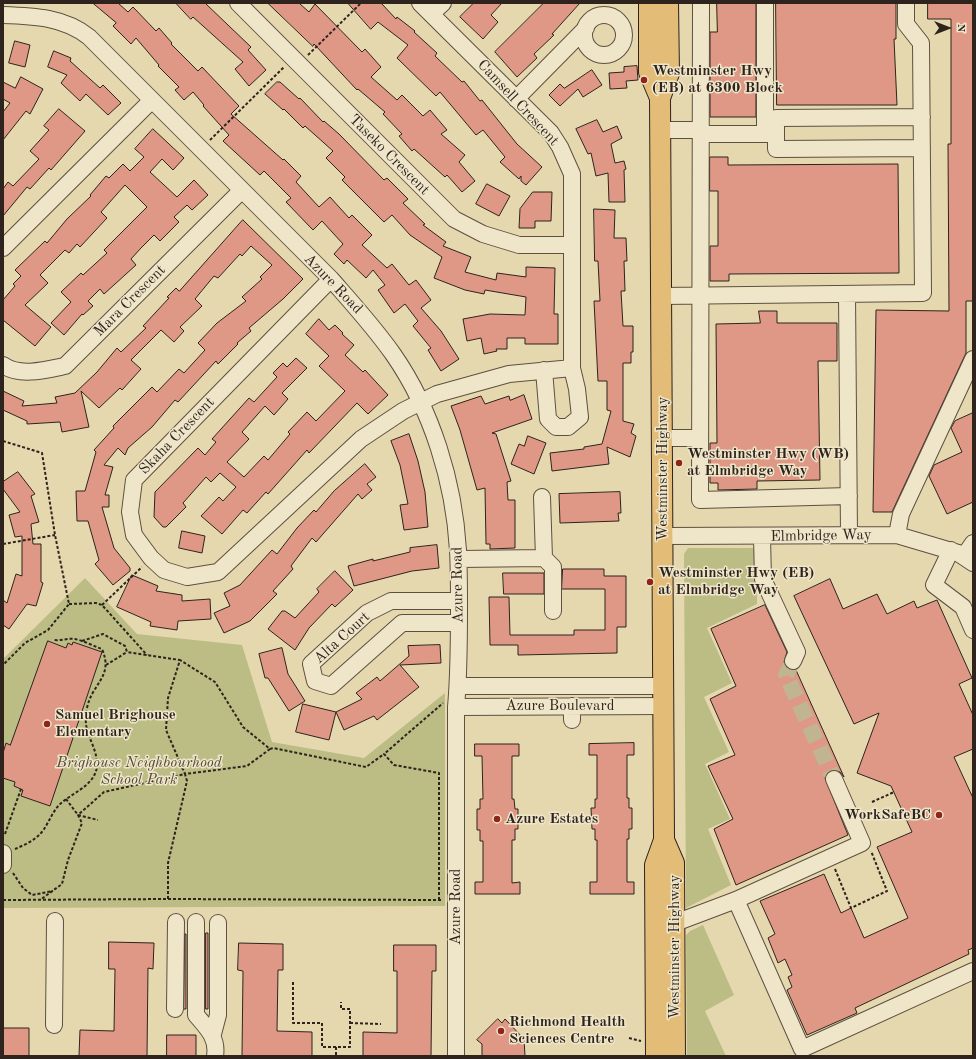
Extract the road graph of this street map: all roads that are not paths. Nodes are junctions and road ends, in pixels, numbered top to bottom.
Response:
1 (238, 3) edge
2 (420, 3) edge
3 (443, 3) edge
4 (649, 3) edge
5 (668, 3) edge
6 (701, 3) edge
7 (765, 3) edge
8 (906, 3) edge
9 (431, 14) junction
10 (3, 15) edge
11 (586, 28) dead end
12 (660, 98) junction
13 (516, 99) junction
14 (152, 100) junction
15 (922, 118) junction
16 (660, 130) junction
17 (701, 132) junction
18 (770, 134) junction
19 (922, 148) junction
20 (241, 191) junction
21 (572, 245) junction
22 (3, 248) edge
23 (331, 279) junction
24 (847, 294) junction
25 (700, 295) junction
26 (662, 296) junction
27 (973, 359) edge
28 (3, 365) edge
29 (572, 368) junction
30 (544, 370) junction
31 (419, 402) junction
32 (662, 438) junction
33 (700, 438) junction
34 (849, 496) junction
35 (542, 497) dead end
36 (849, 535) junction
37 (897, 535) junction
38 (664, 536) junction
39 (762, 536) junction
40 (973, 543) edge
41 (963, 556) edge
42 (544, 558) junction
43 (458, 559) junction
44 (459, 601) junction
45 (553, 611) dead end
46 (459, 623) junction
47 (973, 630) edge
48 (793, 661) tunnel mouth
49 (663, 686) junction
50 (454, 697) junction
51 (664, 706) junction
52 (834, 779) tunnel mouth
53 (664, 840) junction
54 (9, 851) edge
55 (8, 869) edge
56 (736, 900) junction
57 (55, 921) dead end
58 (176, 922) dead end
59 (196, 922) dead end
60 (218, 922) dead end
61 (675, 923) junction
62 (973, 971) edge
63 (175, 1009) dead end
64 (54, 1025) dead end
65 (213, 1034) junction
66 (652, 1049) edge
67 (214, 1056) edge
68 (456, 1056) edge
69 (675, 1056) edge

1 - 21 street, Taseko Crescent
2 - 9 street, Camsell Crescent
3 - 9 street
4 - 12 main road, Westminster Highway
5 - 12 main road, Westminster Highway
6 - 17 street
7 - 18 street
8 - 15 street
9 - 13 street, Camsell Crescent
10 - 14 street, Azure Road
11 - 13 street
12 - 16 main road, Westminster Highway
13 - 21 street, Camsell Crescent
14 - 20 street, Azure Road
14 - 22 street
15 - 18 street
15 - 19 street
16 - 17 street
16 - 26 main road, Westminster Highway
17 - 18 street
17 - 25 street
18 - 19 street
19 - 24 street
20 - 23 street, Azure Road
20 - 28 street, Mara Crescent
21 - 29 street, Camsell Crescent
23 - 31 street, Azure Road
23 - 31 street, Skaha Crescent
24 - 25 street
24 - 34 street
25 - 26 street
25 - 33 street
26 - 32 main road, Westminster Highway
27 - 37 street
29 - 30 street
29 - 30 street, Camsell Crescent
30 - 31 street
31 - 43 street, Azure Road
32 - 33 street
32 - 38 main road, Westminster Highway
33 - 34 street
34 - 36 street
35 - 42 street
36 - 37 street, Elmbridge Way
36 - 39 street, Elmbridge Way
37 - 41 street, Elmbridge Way
38 - 39 street, Elmbridge Way
38 - 49 main road, Westminster Highway
39 - 48 street
40 - 41 street
41 - 47 street
42 - 43 street
42 - 45 street
43 - 44 street, Azure Road
44 - 46 street, Azure Road
44 - 46 street, Alta Court
46 - 50 street, Azure Road
49 - 50 street
49 - 51 main road, Westminster Highway
50 - 51 street, Azure Boulevard
50 - 68 street, Azure Road
51 - 53 main road, Westminster Highway
52 - 56 street
53 - 61 main road, Westminster Highway
53 - 66 main road, Westminster Highway
54 - 55 street
56 - 61 street
56 - 62 street
57 - 64 street
58 - 63 street
59 - 65 street
60 - 65 street
61 - 69 main road, Westminster Highway
65 - 67 street

